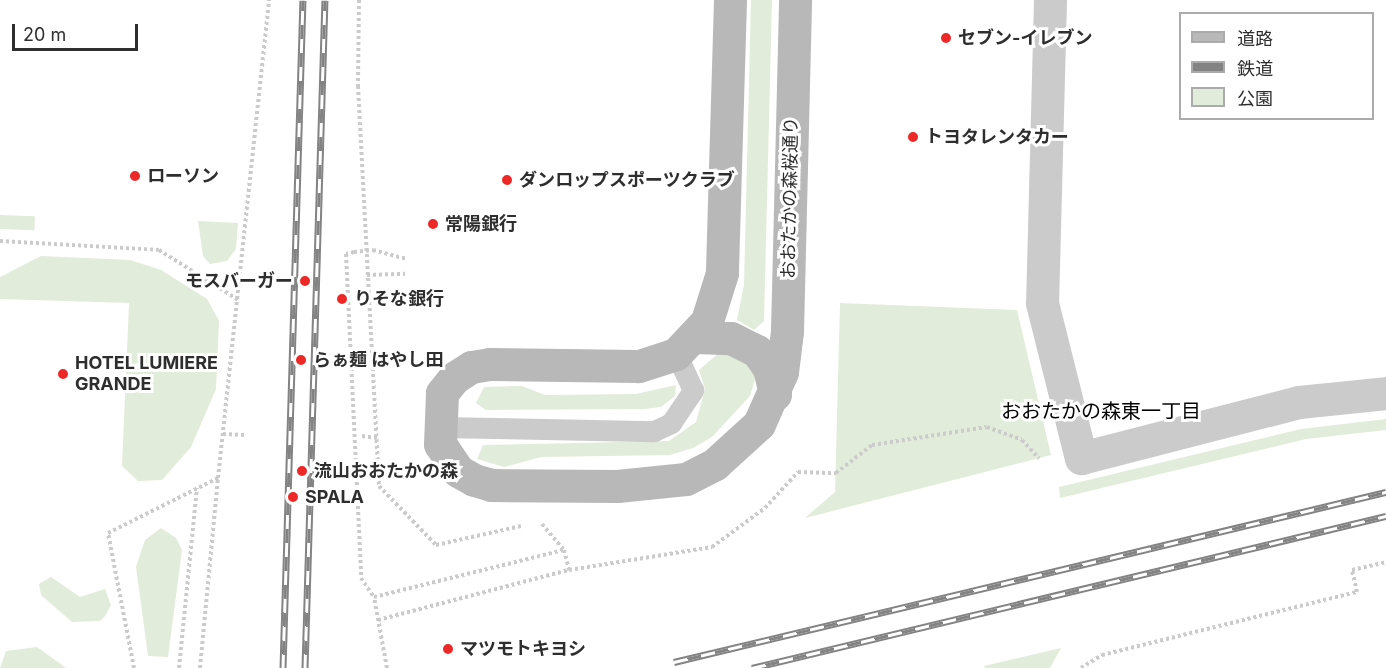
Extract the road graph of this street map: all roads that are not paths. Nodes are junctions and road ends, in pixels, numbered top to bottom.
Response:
1 (730, 0) edge
2 (795, 0) edge
3 (1050, 0) edge
4 (685, 345) junction
5 (1386, 393) edge
6 (775, 394) junction
7 (438, 427) junction

1 - 4 street
2 - 6 street, おおたかの森桜通り
3 - 5 street
4 - 6 street
4 - 7 street
4 - 7 lane
6 - 7 street

